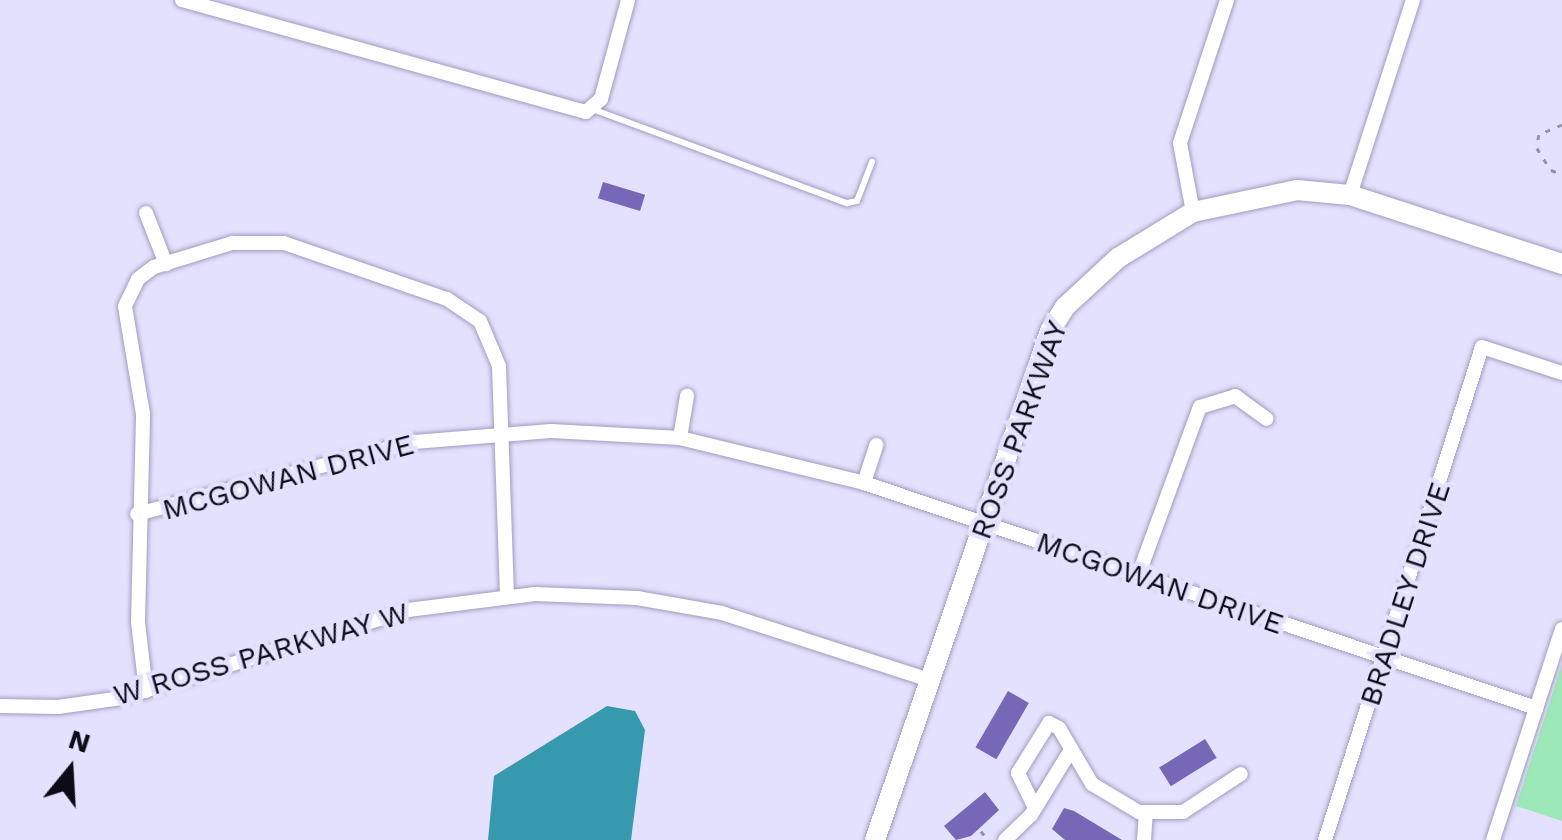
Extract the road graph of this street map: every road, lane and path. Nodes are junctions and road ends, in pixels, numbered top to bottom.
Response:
1 (182, 0) edge
2 (628, 0) edge
3 (1227, 0) edge
4 (1412, 0) edge
5 (595, 110) junction
6 (1562, 125) edge
7 (872, 162) dead end
8 (1562, 174) edge
9 (1350, 195) junction
10 (1193, 212) junction
11 (146, 213) dead end
12 (166, 264) junction
13 (1562, 264) edge
14 (1562, 373) edge
15 (687, 396) dead end
16 (1267, 419) dead end
17 (502, 434) junction
18 (680, 438) junction
19 (876, 444) dead end
20 (864, 483) junction
21 (138, 514) junction
22 (983, 524) junction
23 (1138, 576) junction
24 (507, 596) junction
25 (1562, 629) edge
26 (1385, 658) junction
27 (929, 680) junction
28 (146, 691) junction
29 (0, 706) edge
30 (1536, 708) junction
31 (1069, 753) junction
32 (1241, 774) dead end
33 (1035, 808) junction
34 (1146, 813) junction
35 (981, 831) dead end
36 (875, 840) edge
37 (988, 840) edge
38 (1004, 840) edge
39 (1144, 840) edge
40 (1325, 840) edge
41 (1492, 840) edge

1 - 5 street
2 - 5 street
3 - 10 street
4 - 9 street
5 - 7 lane
6 - 8 path
9 - 10 street, ROSS PARKWAY
9 - 13 street, ROSS PARKWAY
10 - 22 street, ROSS PARKWAY
11 - 12 street
12 - 17 street
12 - 21 street
14 - 26 street, BRADLEY DRIVE
15 - 18 street
16 - 23 street
17 - 18 street, MCGOWAN DRIVE
17 - 21 street, MCGOWAN DRIVE
17 - 24 street
18 - 20 street, MCGOWAN DRIVE
19 - 20 street
20 - 22 street, MCGOWAN DRIVE
21 - 28 street
22 - 23 street, MCGOWAN DRIVE
22 - 27 street, ROSS PARKWAY
23 - 26 street, MCGOWAN DRIVE
24 - 27 street, W ROSS PARKWAY W
24 - 28 street, W ROSS PARKWAY W
25 - 30 street
26 - 30 street, MCGOWAN DRIVE
26 - 40 street, BRADLEY DRIVE
27 - 36 street, ROSS PARKWAY
28 - 29 street, W ROSS PARKWAY W
30 - 41 street
31 - 33 street
31 - 33 street
31 - 34 street
32 - 34 street
33 - 38 street
34 - 39 street
35 - 37 path

